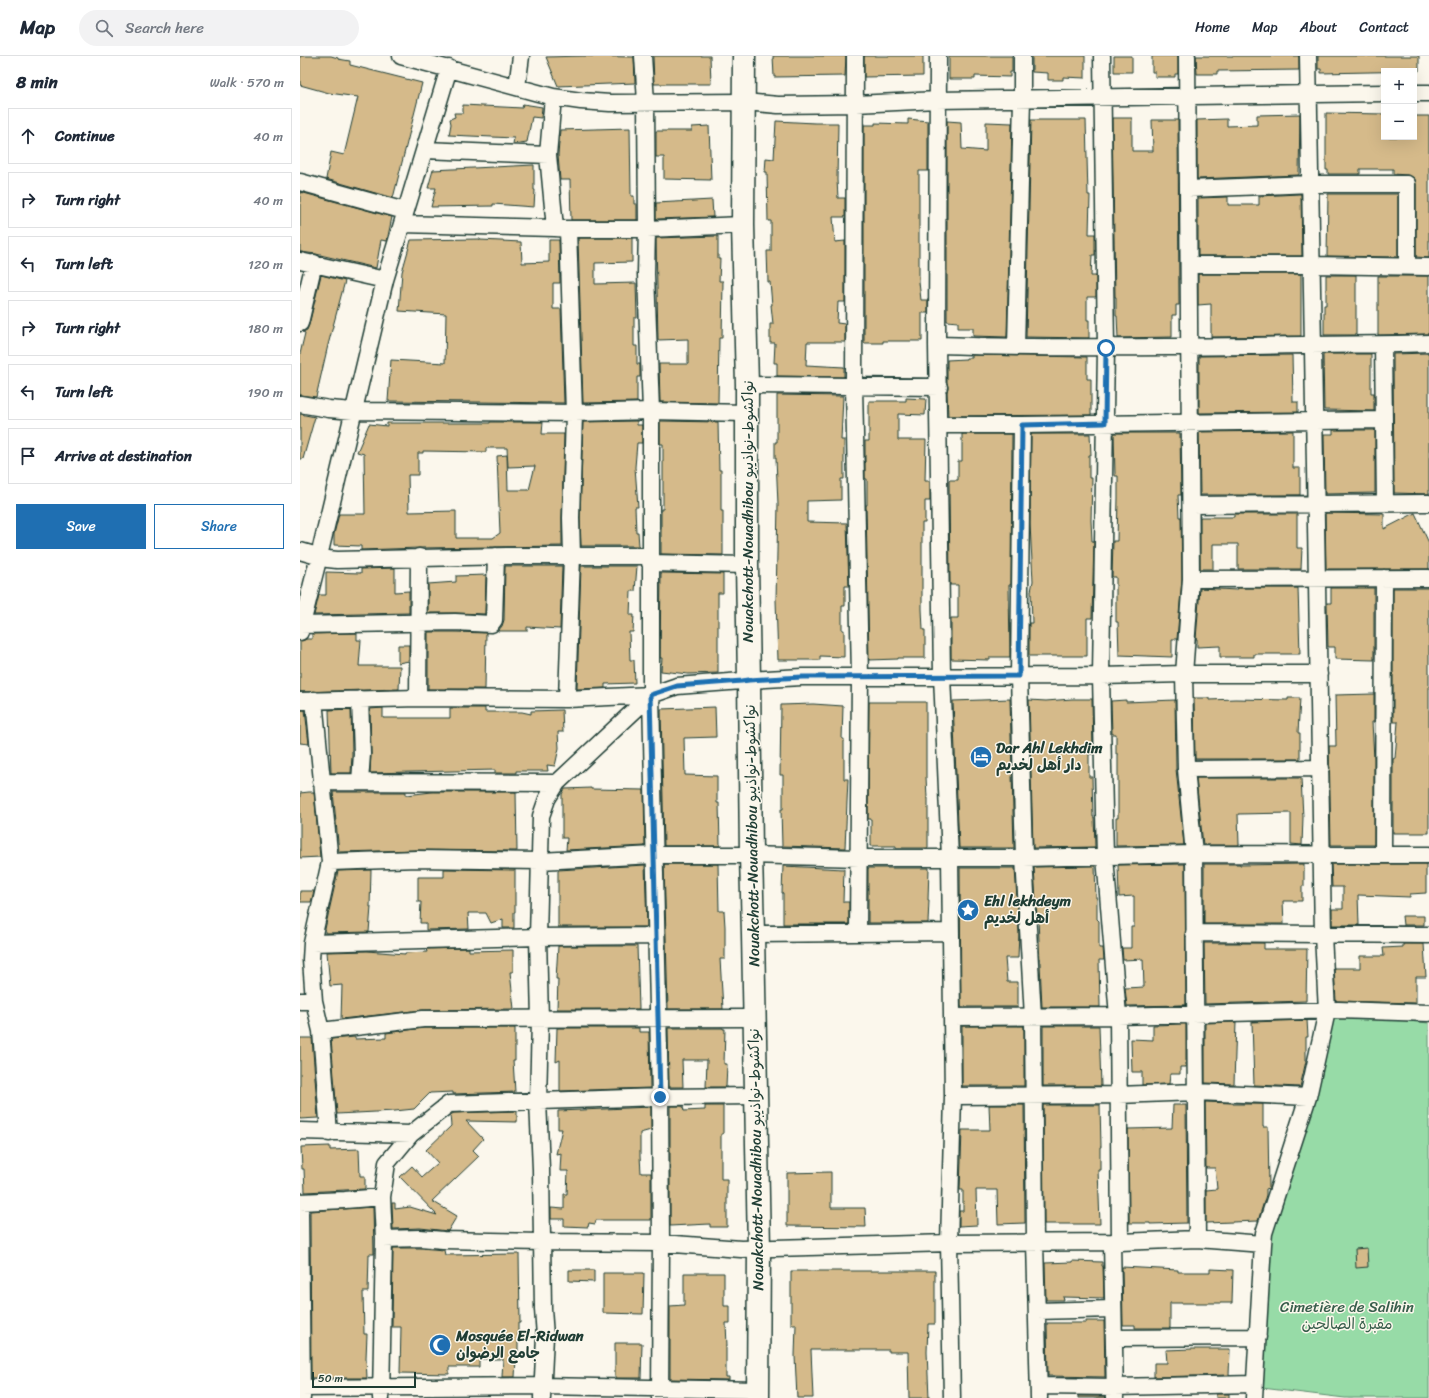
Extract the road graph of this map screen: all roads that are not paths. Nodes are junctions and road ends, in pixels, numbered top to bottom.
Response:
1 (401, 56) edge
2 (521, 56) edge
3 (643, 56) edge
4 (744, 56) edge
5 (855, 56) edge
6 (938, 56) edge
7 (1022, 56) edge
8 (1102, 56) edge
9 (1187, 56) edge
10 (1308, 56) edge
11 (449, 68) junction
12 (517, 87) junction
13 (1429, 92) edge
14 (1381, 93) edge
15 (1417, 93) edge
16 (1310, 94) junction
17 (1187, 96) junction
18 (553, 97) junction
19 (1102, 98) junction
20 (1022, 99) junction
21 (937, 100) junction
22 (646, 102) junction
23 (745, 102) junction
24 (856, 104) junction
25 (424, 150) junction
26 (548, 155) junction
27 (300, 182) edge
28 (1311, 184) junction
29 (1188, 189) junction
30 (403, 218) junction
31 (743, 225) junction
32 (562, 229) junction
33 (647, 230) junction
34 (307, 262) edge
35 (1189, 265) junction
36 (1312, 265) junction
37 (1407, 266) junction
38 (1429, 267) edge
39 (385, 280) junction
40 (300, 323) edge
41 (1429, 343) edge
42 (937, 345) junction
43 (1313, 345) junction
44 (1383, 345) junction
45 (1016, 347) junction
46 (1190, 347) junction
47 (1106, 348) junction
48 (747, 385) junction
49 (854, 386) junction
50 (939, 387) junction
51 (300, 404) edge
52 (651, 411) junction
53 (353, 412) junction
54 (574, 413) junction
55 (746, 413) junction
56 (1314, 420) junction
57 (1384, 420) junction
58 (1190, 422) junction
59 (1105, 423) junction
60 (940, 425) junction
61 (1022, 425) junction
62 (1385, 503) junction
63 (1429, 503) edge
64 (1316, 504) junction
65 (1190, 505) junction
66 (300, 551) edge
67 (319, 556) junction
68 (496, 556) junction
69 (572, 556) junction
70 (419, 558) junction
71 (650, 559) junction
72 (746, 565) junction
73 (1317, 578) junction
74 (1384, 578) junction
75 (1429, 578) edge
76 (1191, 579) junction
77 (418, 624) junction
78 (300, 628) edge
79 (1184, 674) junction
80 (1319, 674) junction
81 (860, 676) junction
82 (942, 676) junction
83 (1019, 676) junction
84 (1101, 676) junction
85 (749, 680) junction
86 (650, 695) junction
87 (418, 698) junction
88 (360, 699) junction
89 (567, 699) junction
90 (307, 701) edge
91 (1321, 768) junction
92 (1186, 769) junction
93 (321, 782) junction
94 (360, 782) junction
95 (557, 783) junction
96 (1194, 854) junction
97 (654, 855) junction
98 (751, 855) junction
99 (1322, 855) junction
100 (1383, 855) junction
101 (1429, 855) edge
102 (1105, 857) junction
103 (859, 858) junction
104 (950, 858) junction
105 (1024, 858) junction
106 (540, 861) junction
107 (330, 862) junction
108 (951, 932) junction
109 (754, 934) junction
110 (858, 934) junction
111 (1194, 934) junction
112 (1323, 935) junction
113 (1429, 935) edge
114 (656, 936) junction
115 (538, 937) junction
116 (312, 943) junction
117 (307, 1001) edge
118 (1327, 1010) junction
119 (1195, 1013) junction
120 (1429, 1013) edge
121 (1118, 1016) junction
122 (952, 1017) junction
123 (1033, 1017) junction
124 (754, 1018) junction
125 (540, 1020) junction
126 (659, 1020) junction
127 (321, 1031) junction
128 (1196, 1092) junction
129 (1118, 1095) junction
130 (756, 1096) junction
131 (953, 1096) junction
132 (1033, 1096) junction
133 (660, 1097) junction
134 (1308, 1097) junction
135 (538, 1101) junction
136 (300, 1131) edge
137 (329, 1132) junction
138 (411, 1134) junction
139 (382, 1197) junction
140 (300, 1202) edge
141 (300, 1210) edge
142 (384, 1239) junction
143 (1197, 1239) junction
144 (541, 1242) junction
145 (1035, 1242) junction
146 (1116, 1242) junction
147 (661, 1243) junction
148 (949, 1243) junction
149 (1263, 1244) junction
150 (759, 1249) junction
151 (1113, 1309) junction
152 (1037, 1311) junction
153 (1258, 1337) junction
154 (1114, 1338) junction
155 (302, 1391) edge
156 (1254, 1391) edge
157 (541, 1392) edge
158 (1039, 1392) edge
159 (381, 1393) edge
160 (660, 1393) edge
161 (1115, 1393) edge
162 (758, 1394) edge
163 (952, 1398) edge

1 - 11 street
2 - 12 street
3 - 22 street
4 - 23 highway, Nouakchott-Nouadhibou نواكشوط-نواذيبو
5 - 24 street
6 - 21 street
7 - 20 street
8 - 19 street
9 - 17 street
10 - 16 street
11 - 12 street
11 - 25 street
12 - 18 street
13 - 15 street
14 - 16 street
16 - 17 street
16 - 28 street
17 - 19 street
17 - 29 street
18 - 22 street
18 - 26 street
19 - 20 street
19 - 47 street
20 - 21 street
20 - 45 street
21 - 24 street
21 - 42 street
22 - 23 street
22 - 33 street
23 - 24 street
23 - 31 highway, Nouakchott-Nouadhibou نواكشوط-نواذيبو
24 - 49 street
25 - 26 street
25 - 30 street
26 - 32 street
27 - 30 street
28 - 29 street
28 - 36 street
28 - 37 street
29 - 35 street
30 - 32 street
30 - 39 street
31 - 33 street
31 - 48 highway, Nouakchott-Nouadhibou نواكشوط-نواذيبو
32 - 33 street
32 - 54 street
33 - 52 street
34 - 39 street
34 - 40 street
35 - 36 street
35 - 46 street
36 - 37 street
36 - 43 street
37 - 38 street
39 - 53 street
41 - 44 street
42 - 45 street
42 - 50 street
43 - 44 street
43 - 46 street
43 - 56 street
44 - 57 street
45 - 47 street
46 - 47 street
46 - 58 street
47 - 59 street
48 - 49 street
48 - 55 highway, Nouakchott-Nouadhibou نواكشوط-نواذيبو
49 - 50 street
49 - 81 street
50 - 60 street
51 - 53 street
52 - 54 street
52 - 55 street
52 - 71 street
53 - 54 street
53 - 67 street
54 - 69 street
55 - 72 highway, Nouakchott-Nouadhibou نواكشوط-نواذيبو
56 - 57 street
56 - 58 street
56 - 64 street
57 - 62 street
58 - 59 street
58 - 65 street
59 - 61 street
59 - 84 street
60 - 61 street
60 - 82 street
61 - 83 street
62 - 63 street
62 - 64 street
64 - 65 street
64 - 73 street
65 - 76 street
66 - 67 street
67 - 70 street
67 - 78 street
68 - 69 street
68 - 70 street
68 - 77 street
69 - 71 street
69 - 89 street
70 - 77 street
71 - 72 street
71 - 86 street
72 - 85 highway, Nouakchott-Nouadhibou نواكشوط-نواذيبو
73 - 74 street
73 - 76 street
73 - 80 street
74 - 75 street
74 - 100 street
76 - 79 street
77 - 78 street
77 - 87 street
79 - 80 street
79 - 84 street
79 - 92 street
80 - 91 street
81 - 82 street
81 - 85 street
81 - 103 street
82 - 83 street
82 - 104 street
83 - 84 street
83 - 105 street
84 - 102 street
85 - 86 street
85 - 98 highway, Nouakchott-Nouadhibou نواكشوط-نواذيبو
86 - 89 street
86 - 95 street
86 - 97 street
87 - 88 street
87 - 89 street
88 - 90 street
88 - 94 street
90 - 93 street
91 - 92 street
91 - 99 street
92 - 96 street
93 - 94 street
93 - 107 street
94 - 95 street
95 - 106 street
96 - 99 street
96 - 102 street
96 - 111 street
97 - 98 street
97 - 106 street
97 - 114 street
98 - 103 street
98 - 109 highway, Nouakchott-Nouadhibou نواكشوط-نواذيبو
99 - 100 street
99 - 112 street
100 - 101 street
102 - 105 street
102 - 121 street
103 - 104 street
103 - 110 street
104 - 105 street
104 - 108 street
105 - 123 street
106 - 107 street
106 - 115 street
107 - 116 street
108 - 110 street
108 - 122 street
109 - 110 street
109 - 124 highway, Nouakchott-Nouadhibou نواكشوط-نواذيبو
111 - 112 street
111 - 119 street
112 - 113 street
112 - 118 street
114 - 115 street
114 - 126 street
115 - 116 street
115 - 125 street
116 - 117 street
117 - 127 street
118 - 119 street
118 - 120 street
118 - 134 street
119 - 121 street
119 - 128 street
121 - 123 street
121 - 129 street
122 - 123 street
122 - 131 street
123 - 132 street
124 - 126 street
124 - 130 highway, Nouakchott-Nouadhibou نواكشوط-نواذيبو
125 - 126 street
125 - 127 street
125 - 135 street
126 - 133 street
127 - 137 street
128 - 129 street
128 - 134 street
128 - 143 street
129 - 132 street
129 - 146 street
130 - 133 street
130 - 150 highway, Nouakchott-Nouadhibou نواكشوط-نواذيبو
131 - 132 street
131 - 148 street
132 - 145 street
133 - 135 street
133 - 147 street
134 - 149 street
135 - 138 street
135 - 144 street
136 - 137 street
137 - 138 street
138 - 139 street
139 - 140 street
139 - 142 street
141 - 155 street
142 - 144 street
142 - 159 street
143 - 146 street
143 - 149 street
144 - 147 street
144 - 157 street
145 - 146 street
145 - 148 street
145 - 152 street
146 - 151 street
147 - 150 street
147 - 160 street
148 - 150 street
148 - 163 street
149 - 153 street
150 - 162 highway, Nouakchott-Nouadhibou نواكشوط-نواذيبو
151 - 152 street
151 - 154 street
152 - 158 street
153 - 154 street
153 - 156 street
154 - 161 street
155 - 159 street
156 - 161 street
157 - 159 street
157 - 160 street
158 - 161 street
160 - 162 street

